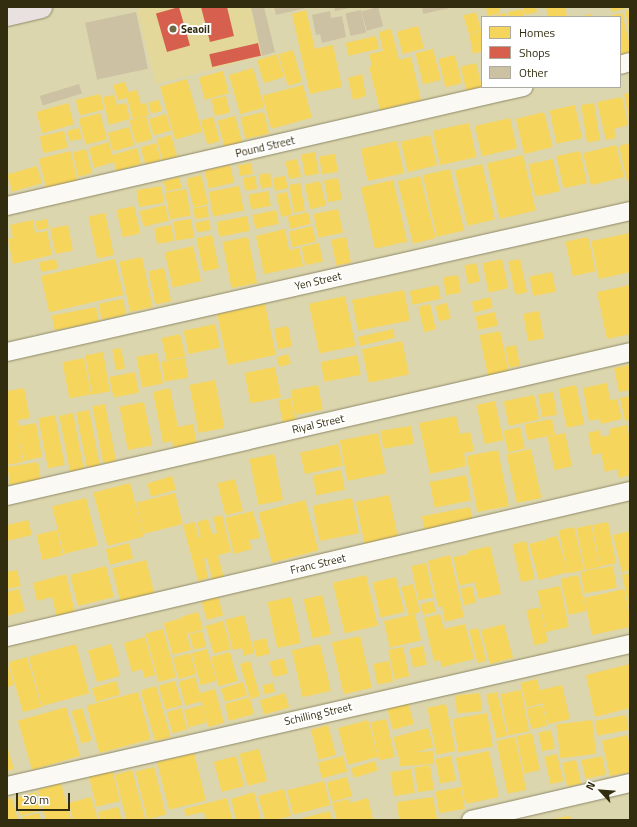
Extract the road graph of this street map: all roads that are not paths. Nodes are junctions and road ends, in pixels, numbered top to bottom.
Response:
1 (41, 7) edge
2 (7, 15) edge
3 (519, 88) edge
4 (7, 206) edge
5 (630, 211) edge
6 (7, 352) edge
7 (630, 352) edge
8 (630, 492) edge
9 (7, 496) edge
10 (7, 637) edge
11 (630, 644) edge
12 (630, 783) edge
13 (7, 786) edge
14 (471, 820) edge

1 - 2 main road
3 - 4 street, Pound Street
5 - 6 street, Yen Street
7 - 9 street, Riyal Street
8 - 10 street, Franc Street
11 - 13 street, Schilling Street
12 - 14 street

